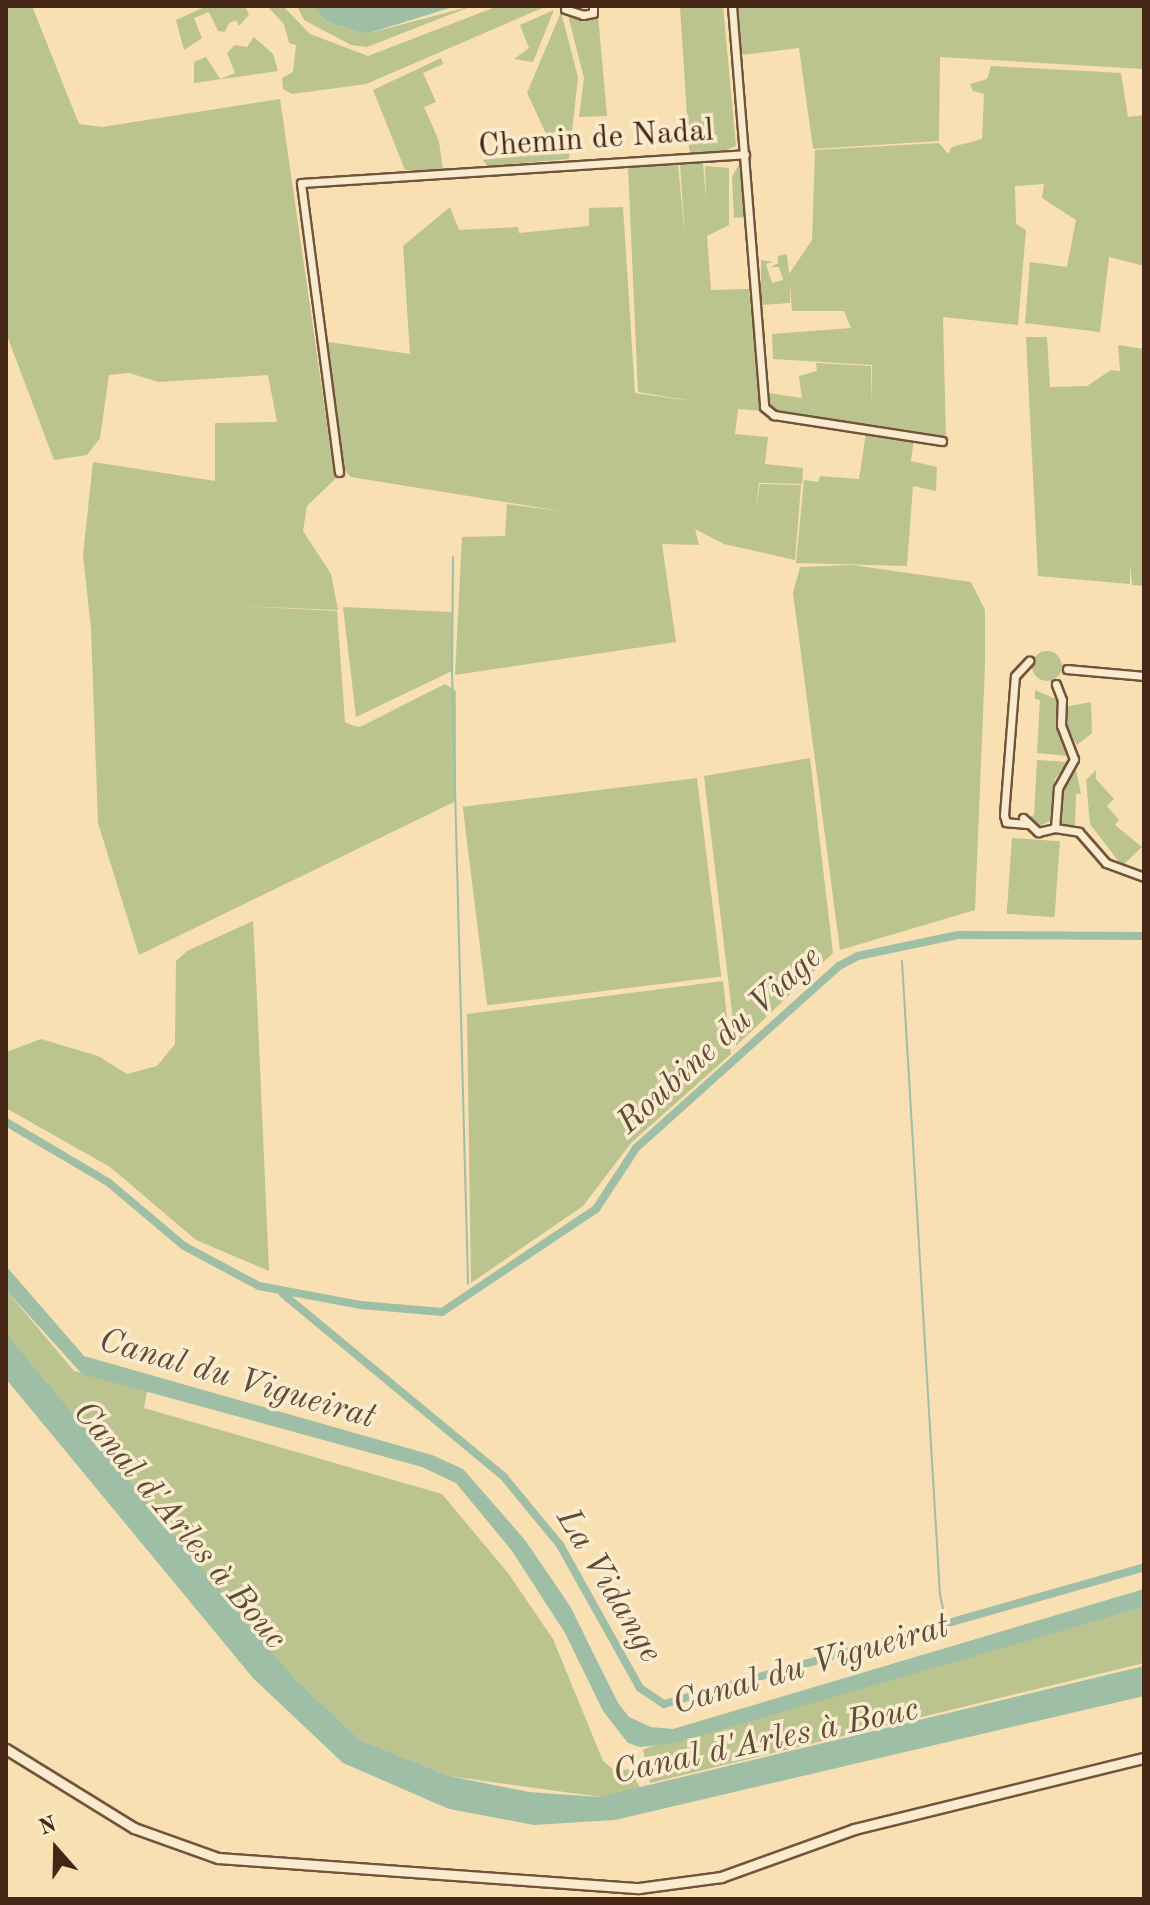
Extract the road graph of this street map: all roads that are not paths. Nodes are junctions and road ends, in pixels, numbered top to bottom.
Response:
1 (593, 6) edge
2 (732, 6) edge
3 (565, 9) dead end
4 (745, 154) junction
5 (942, 441) dead end
6 (339, 472) dead end
7 (1029, 661) dead end
8 (1067, 669) dead end
9 (1144, 676) edge
10 (1056, 684) dead end
11 (1055, 828) junction
12 (1144, 877) edge
13 (6, 1749) edge
14 (1144, 1758) edge

1 - 3 street
2 - 4 street, Chemin de Nadal
4 - 5 street
4 - 6 street, Chemin de Nadal
7 - 11 street
8 - 9 street
10 - 11 street
11 - 12 street
13 - 14 main road

